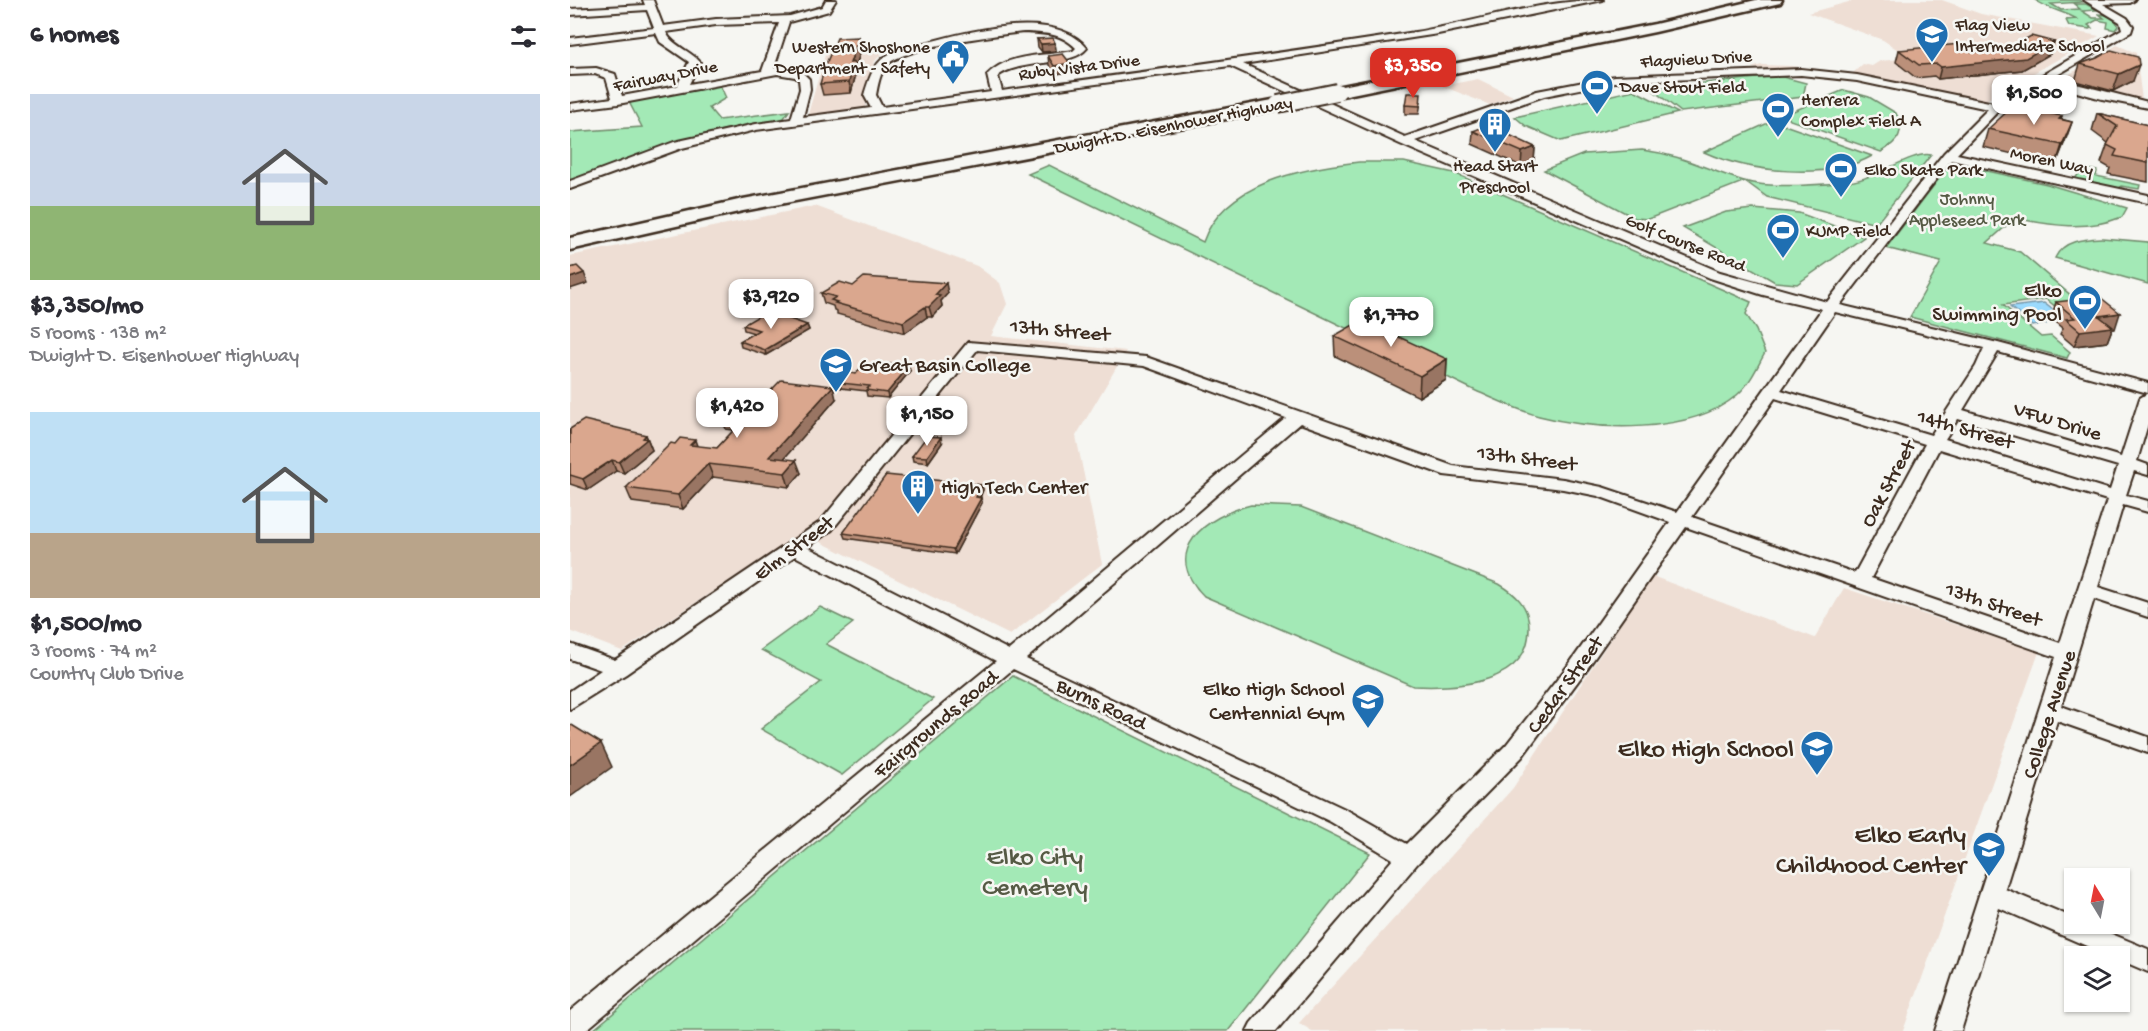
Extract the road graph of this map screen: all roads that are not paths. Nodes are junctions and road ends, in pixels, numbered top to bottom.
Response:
1 (831, 0) edge
2 (1598, 0) edge
3 (1728, 0) edge
4 (1774, 0) edge
5 (2130, 0) edge
6 (2091, 1) edge
7 (1564, 2) edge
8 (650, 4) edge
9 (570, 12) edge
10 (786, 18) junction
11 (660, 31) junction
12 (570, 41) edge
13 (1260, 59) junction
14 (1233, 63) junction
15 (570, 72) edge
16 (766, 72) junction
17 (2042, 80) junction
18 (682, 88) junction
19 (998, 94) junction
20 (1279, 95) junction
21 (618, 101) junction
22 (2148, 105) edge
23 (570, 107) edge
24 (1996, 107) junction
25 (878, 110) junction
26 (796, 122) junction
27 (1404, 141) junction
28 (1948, 156) junction
29 (570, 185) edge
30 (2148, 199) edge
31 (570, 227) edge
32 (570, 244) edge
33 (1831, 307) junction
34 (973, 345) joint
35 (1993, 346) junction
36 (2148, 388) edge
37 (1772, 393) junction
38 (2148, 398) edge
39 (1955, 413) junction
40 (1297, 417) junction
41 (1934, 443) junction
42 (2127, 464) junction
43 (2148, 470) edge
44 (2116, 498) junction
45 (2148, 507) edge
46 (1680, 519) junction
47 (796, 549) junction
48 (1860, 582) junction
49 (2087, 590) junction
50 (2148, 610) edge
51 (570, 651) edge
52 (2067, 653) junction
53 (1011, 660) junction
54 (619, 669) junction
55 (570, 701) edge
56 (2049, 710) junction
57 (2148, 745) edge
58 (1408, 857) junction
59 (1991, 894) junction
60 (2148, 961) edge
61 (570, 1027) edge
62 (1268, 1029) edge
63 (1948, 1031) edge

1 - 10 street
2 - 7 street, Ruby Vista Drive
3 - 31 highway, Dwight D. Eisenhower Highway
4 - 20 highway, Dwight D. Eisenhower Highway, bridge
5 - 6 street
6 - 17 street, Cedar Street
7 - 13 street, Ruby Vista Drive
8 - 9 street
8 - 11 street
10 - 11 street
10 - 16 street
11 - 12 street
11 - 18 street
13 - 14 street, Ruby Vista Drive
13 - 20 street
14 - 19 street, Ruby Vista Drive
14 - 20 street, Golf Course Road
15 - 21 street
16 - 18 street, Fairway Drive
16 - 26 street, Fairway Drive
17 - 22 street
17 - 24 street, Cedar Street
18 - 21 street, Fairway Drive
19 - 25 street, Ruby Vista Drive
19 - 25 street
20 - 27 street, Golf Course Road
20 - 32 highway, Dwight D. Eisenhower Highway
21 - 23 street, Fairway Drive
24 - 27 street, Flagview Drive
24 - 28 street, Cedar Street
25 - 26 street, Ruby Vista Drive
26 - 29 street, Ruby Vista Drive
27 - 33 street, Golf Course Road
28 - 30 street, Moren Way
28 - 33 street, Cedar Street
33 - 35 street, Golf Course Road
33 - 37 street, Cedar Street
34 - 40 street, 13th Street
34 - 47 street, Elm Street
35 - 36 street, Golf Course Road
35 - 39 street, Oak Street
37 - 41 street, 14th Street
37 - 46 street, Cedar Street
38 - 42 street, College Avenue
39 - 41 street, Oak Street
39 - 42 street, VFW Drive
40 - 46 street, 13th Street
40 - 53 street, Fairgrounds Road
41 - 44 street, 14th Street
41 - 48 street, Oak Street
42 - 43 street, VFW Drive
42 - 44 street, College Avenue
44 - 45 street, 14th Street
44 - 49 street, College Avenue
46 - 48 street, 13th Street
46 - 58 street, Cedar Street
47 - 53 street, Burns Road
47 - 54 street, Elm Street
48 - 52 street, 13th Street
49 - 50 street
49 - 52 street, College Avenue
51 - 54 street
52 - 56 street, College Avenue
53 - 58 street, Burns Road
53 - 61 street, Fairgrounds Road
54 - 55 street, Elm Street
56 - 57 street
56 - 59 street, College Avenue
58 - 62 street, Cedar Street
59 - 60 street
59 - 63 street, College Avenue

